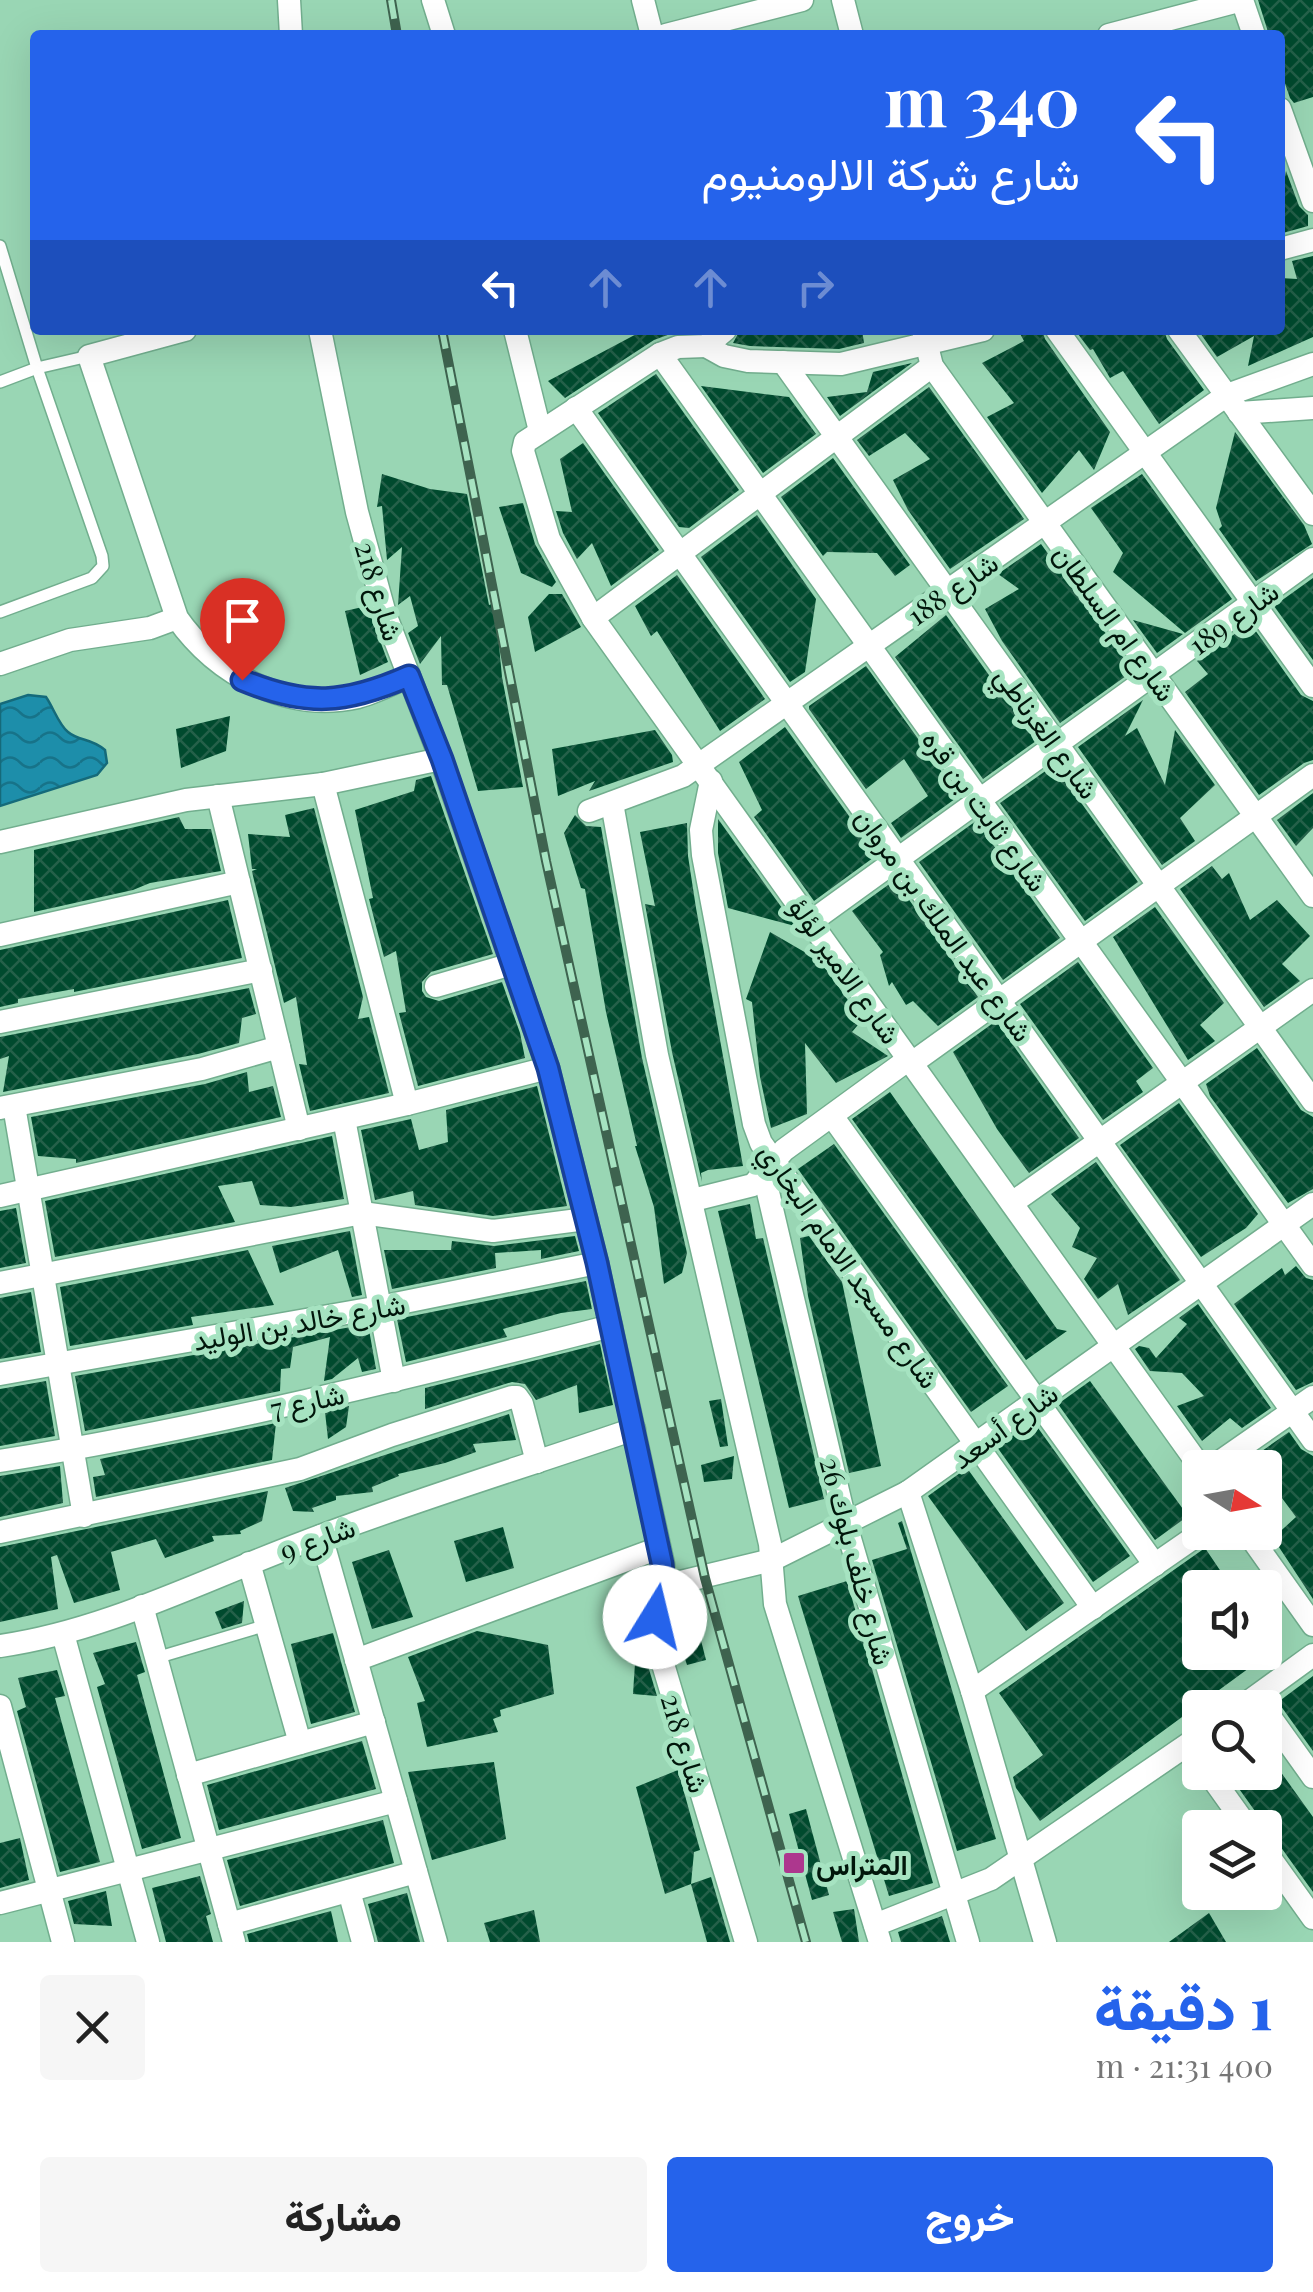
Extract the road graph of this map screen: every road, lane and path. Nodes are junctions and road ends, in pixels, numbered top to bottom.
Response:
1 (288, 0) edge
2 (432, 0) edge
3 (642, 0) edge
4 (802, 0) edge
5 (843, 0) edge
6 (1242, 0) edge
7 (291, 30) edge
8 (442, 30) edge
9 (651, 30) edge
10 (685, 30) edge
11 (851, 30) edge
12 (1128, 30) edge
13 (1252, 30) edge
14 (1313, 129) edge
15 (1287, 145) edge
16 (1313, 201) edge
17 (1313, 240) edge
18 (0, 246) edge
19 (1285, 248) edge
20 (167, 335) edge
21 (321, 335) edge
22 (516, 335) edge
23 (720, 335) edge
24 (966, 335) edge
25 (1060, 335) edge
26 (1183, 335) edge
27 (706, 346) junction
28 (927, 347) edge
29 (660, 354) junction
30 (89, 356) junction
31 (783, 362) junction
32 (1313, 364) edge
33 (37, 368) junction
34 (0, 382) edge
35 (1233, 404) junction
36 (576, 408) junction
37 (1313, 408) edge
38 (540, 431) junction
39 (836, 437) junction
40 (1145, 453) junction
41 (760, 494) junction
42 (1313, 514) edge
43 (1045, 523) junction
44 (680, 553) junction
45 (1313, 559) edge
46 (948, 591) junction
47 (1253, 602) junction
48 (0, 612) edge
49 (178, 618) junction
50 (593, 618) junction
51 (869, 646) junction
52 (0, 664) edge
53 (1154, 674) junction
54 (409, 676) junction
55 (1313, 686) edge
56 (787, 704) junction
57 (1057, 744) junction
58 (442, 759) junction
59 (705, 773) junction
60 (1313, 776) edge
61 (323, 784) junction
62 (218, 796) junction
63 (979, 800) junction
64 (612, 803) junction
65 (589, 812) dead end
66 (1257, 818) junction
67 (0, 842) edge
68 (898, 858) junction
69 (239, 882) junction
70 (1160, 888) junction
71 (1313, 896) edge
72 (812, 920) junction
73 (0, 935) edge
74 (1080, 941) junction
75 (512, 964) junction
76 (260, 970) junction
77 (436, 986) dead end
78 (1313, 990) edge
79 (999, 1000) junction
80 (0, 1022) edge
81 (1260, 1028) junction
82 (279, 1047) junction
83 (910, 1061) junction
84 (548, 1068) junction
85 (1182, 1083) junction
86 (1313, 1102) edge
87 (408, 1104) junction
88 (7, 1107) edge
89 (832, 1116) junction
90 (344, 1119) junction
91 (299, 1129) junction
92 (1100, 1142) junction
93 (768, 1168) junction
94 (30, 1190) junction
95 (0, 1196) edge
96 (693, 1200) junction
97 (1012, 1203) junction
98 (1313, 1204) edge
99 (362, 1213) junction
100 (586, 1219) junction
101 (1284, 1224) junction
102 (597, 1263) junction
103 (1313, 1265) edge
104 (43, 1275) junction
105 (0, 1284) edge
106 (1202, 1284) junction
107 (380, 1307) junction
108 (610, 1326) junction
109 (1114, 1346) junction
110 (58, 1364) junction
111 (0, 1374) edge
112 (394, 1382) junction
113 (1313, 1397) edge
114 (1037, 1400) junction
115 (1292, 1411) junction
116 (634, 1430) junction
117 (1313, 1440) edge
118 (976, 1445) junction
119 (73, 1449) junction
120 (1188, 1450) edge
121 (1237, 1450) edge
122 (0, 1461) edge
123 (538, 1462) junction
124 (908, 1492) junction
125 (84, 1516) junction
126 (846, 1525) junction
127 (0, 1532) edge
128 (321, 1536) junction
129 (1182, 1546) edge
130 (659, 1548) junction
131 (1260, 1550) edge
132 (772, 1560) junction
133 (249, 1563) junction
134 (1155, 1565) junction
135 (664, 1586) junction
136 (142, 1606) junction
137 (1093, 1608) junction
138 (267, 1625) junction
139 (1313, 1625) edge
140 (63, 1634) junction
141 (0, 1646) edge
142 (1313, 1656) edge
143 (156, 1658) junction
144 (356, 1660) junction
145 (1274, 1690) edge
146 (972, 1691) junction
147 (0, 1706) edge
148 (374, 1722) junction
149 (1282, 1738) edge
150 (300, 1743) junction
151 (1182, 1756) edge
152 (188, 1774) junction
153 (1313, 1777) edge
154 (396, 1801) junction
155 (208, 1849) junction
156 (1021, 1860) junction
157 (128, 1870) junction
158 (416, 1872) junction
159 (1282, 1875) edge
160 (49, 1890) junction
161 (349, 1891) junction
162 (954, 1896) junction
163 (0, 1903) edge
164 (1313, 1918) edge
165 (232, 1933) edge
166 (878, 1934) edge
167 (63, 1942) edge
168 (148, 1942) edge
169 (363, 1942) edge
170 (436, 1942) edge
171 (746, 1942) edge
172 (968, 1942) edge
173 (1044, 1942) edge

1 - 7 street
2 - 8 street
3 - 9 street
4 - 10 street
5 - 11 street
6 - 12 street
6 - 13 street
14 - 15 street
15 - 16 street
17 - 19 street
18 - 33 lane
20 - 30 street
21 - 54 street, شارع 218
22 - 38 street
23 - 27 street
24 - 28 street
25 - 40 street
26 - 35 street
27 - 29 street
27 - 31 street
28 - 31 street
28 - 39 street
28 - 43 street, شارع ام السلطان
29 - 36 street
29 - 41 street, شارع ثابت بن قره
30 - 33 lane
30 - 49 street
31 - 39 street, شارع الغرناطي
32 - 35 street, شارع 188
33 - 34 lane
33 - 48 lane
35 - 37 street
35 - 40 street, شارع 188
35 - 42 street
36 - 38 street
36 - 44 street, شارع عبد الملك بن مروان
38 - 50 street, شارع الامير لؤلؤ
39 - 41 street
39 - 46 street, شارع الغرناطي
40 - 43 street, شارع 188
40 - 47 street
41 - 44 street
41 - 51 street, شارع ثابت بن قره
43 - 46 street, شارع 188
43 - 53 street, شارع ام السلطان
44 - 50 street
44 - 56 street, شارع عبد الملك بن مروان
45 - 47 street, شارع 189
46 - 51 street, شارع 188
46 - 57 street, شارع الغرناطي
47 - 53 street, شارع 189
47 - 55 street
49 - 52 street
49 - 54 street
50 - 59 street, شارع الامير لؤلؤ
51 - 56 street, شارع 188
51 - 63 street, شارع ثابت بن قره
53 - 57 street, شارع 189
53 - 66 street, شارع ام السلطان
54 - 58 street, شارع 218
56 - 59 street, شارع 188
56 - 68 street, شارع عبد الملك بن مروان
57 - 63 street, شارع 189
57 - 70 street, شارع الغرناطي
58 - 61 street
58 - 75 street, شارع 218
59 - 64 street, شارع 188
59 - 72 street, شارع الامير لؤلؤ
59 - 93 street, شارع مسجد الامام البخاري
60 - 66 street
61 - 62 street
61 - 87 street
62 - 67 street
62 - 69 street
63 - 68 street, شارع 189
63 - 74 street, شارع ثابت بن قره
64 - 65 street, شارع 188
64 - 96 street
66 - 70 street
66 - 71 street, شارع ام السلطان
68 - 72 street, شارع 189
68 - 79 street, شارع عبد الملك بن مروان
69 - 73 street
69 - 76 street
70 - 74 street
70 - 81 street, شارع الغرناطي
72 - 83 street, شارع الامير لؤلؤ
74 - 79 street
74 - 85 street, شارع ثابت بن قره
75 - 77 street
75 - 84 street, شارع 218
76 - 80 street
76 - 82 street
78 - 81 street
79 - 83 street
79 - 92 street, شارع عبد الملك بن مروان
81 - 85 street
81 - 86 street, شارع الغرناطي
82 - 88 street
82 - 91 street
83 - 89 street
83 - 97 street, شارع الامير لؤلؤ
84 - 87 street
84 - 100 street, شارع 218
85 - 92 street
85 - 101 street, شارع ثابت بن قره
87 - 90 street
88 - 94 street
89 - 93 street
89 - 114 street
90 - 91 street
90 - 99 street
91 - 94 street
92 - 97 street
92 - 106 street, شارع عبد الملك بن مروان
93 - 96 street
93 - 118 street, شارع مسجد الامام البخاري
93 - 126 street, شارع خلف بلوك 26
94 - 95 street
94 - 104 street
96 - 132 street
97 - 109 street, شارع الامير لؤلؤ
98 - 101 street, شارع أسعد
99 - 100 street
99 - 104 street
99 - 107 street
100 - 102 street, شارع 218
101 - 103 street, شارع ثابت بن قره
101 - 106 street, شارع أسعد
102 - 107 street, شارع خالد بن الوليد
102 - 108 street, شارع 218
104 - 105 street
104 - 110 street
106 - 109 street, شارع أسعد
106 - 115 street, شارع عبد الملك بن مروان
107 - 110 street, شارع خالد بن الوليد
107 - 112 street
108 - 112 street, شارع 7
108 - 116 street, شارع 218
109 - 114 street, شارع أسعد
109 - 120 street, شارع الامير لؤلؤ
110 - 111 street, شارع خالد بن الوليد
110 - 119 street
112 - 119 street, شارع 7
113 - 115 street
114 - 118 street, شارع أسعد
114 - 134 street
115 - 117 street, شارع عبد الملك بن مروان
115 - 121 street
116 - 123 street, شارع 9
116 - 130 street, شارع 218
118 - 124 street, شارع أسعد
118 - 137 street, شارع مسجد الامام البخاري
119 - 122 street, شارع 7
119 - 125 street
123 - 125 street
123 - 128 street, شارع 9
124 - 126 street, شارع أسعد
124 - 146 street
125 - 127 street
126 - 132 street, شارع أسعد
126 - 162 street, شارع خلف بلوك 26
128 - 133 street, شارع 9
128 - 144 street
129 - 134 street
130 - 135 street, شارع 218
130 - 144 street
131 - 139 street
132 - 135 street, شارع أسعد
132 - 166 street
133 - 136 street, شارع 9
133 - 138 street
134 - 137 street
135 - 171 street, شارع 218
136 - 140 street, شارع 9
136 - 143 street
137 - 146 street
138 - 143 lane
138 - 150 street
140 - 141 street, شارع 9
140 - 157 street
142 - 145 street
143 - 152 street
144 - 148 street
146 - 156 street
147 - 160 street
148 - 150 street
148 - 154 street
149 - 153 street
150 - 152 street
151 - 156 street
152 - 155 street
154 - 155 street
154 - 158 street
155 - 157 street
155 - 165 street
156 - 162 street
156 - 173 street
157 - 160 street
157 - 168 street
158 - 161 street
158 - 170 street
159 - 164 street
160 - 163 street
160 - 167 street
161 - 165 street
161 - 169 street
162 - 166 street
162 - 172 street, شارع خلف بلوك 26

